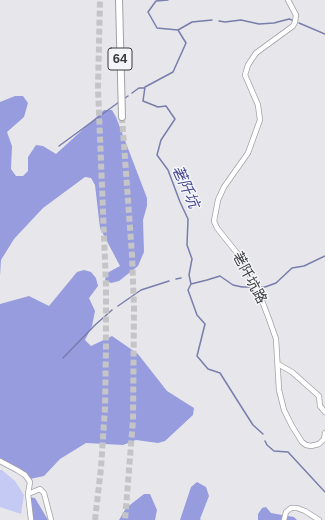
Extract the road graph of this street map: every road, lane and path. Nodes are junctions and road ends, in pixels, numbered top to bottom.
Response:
1 (119, 0) edge
2 (288, 0) edge
3 (122, 117) tunnel mouth
4 (278, 364) junction
5 (325, 412) edge
6 (325, 433) edge
7 (0, 461) edge
8 (28, 494) junction
9 (31, 520) edge
10 (51, 520) edge
11 (284, 520) edge
12 (319, 520) edge

1 - 3 highway, 64
2 - 4 street, 荖阡坑路
4 - 5 street
4 - 6 street, 荖阡坑路
7 - 8 street
8 - 9 street
8 - 10 street
11 - 12 street

